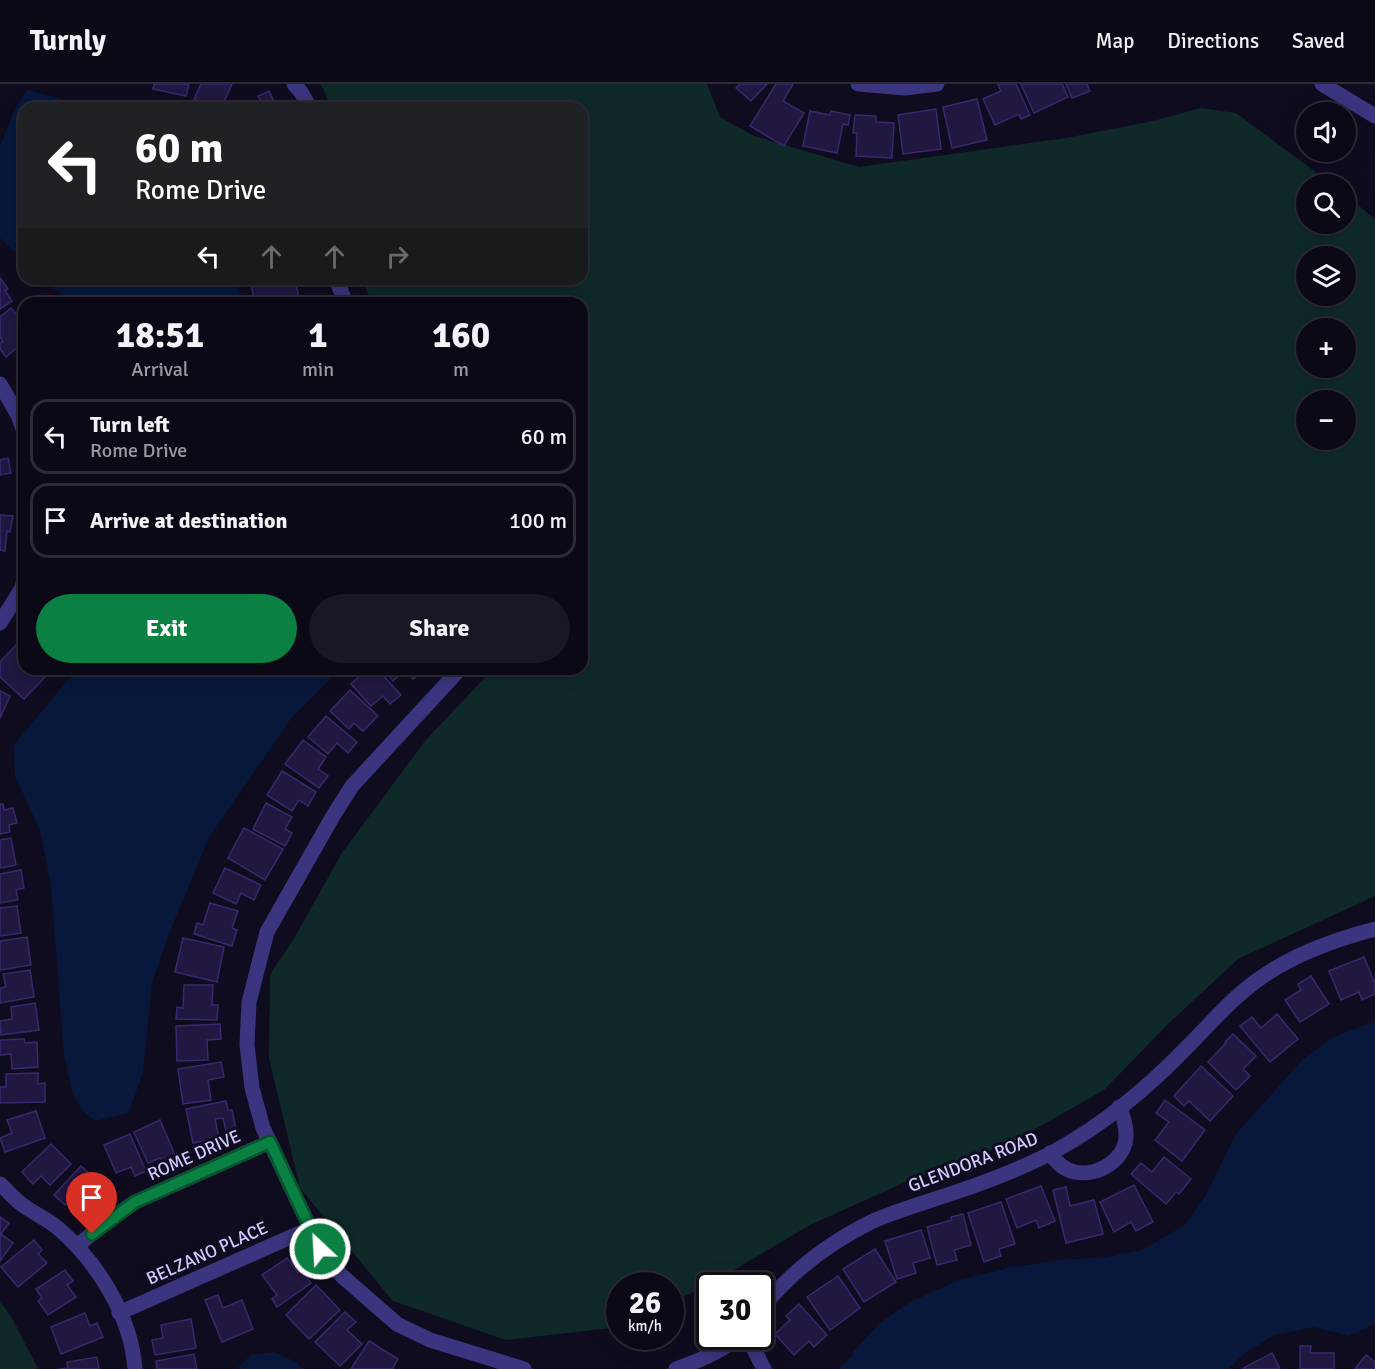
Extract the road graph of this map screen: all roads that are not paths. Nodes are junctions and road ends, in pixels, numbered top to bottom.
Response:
1 (294, 84) edge
2 (858, 84) edge
3 (937, 84) edge
4 (1322, 84) edge
5 (307, 102) edge
6 (1375, 116) edge
7 (0, 384) edge
8 (18, 415) edge
9 (18, 594) edge
10 (0, 623) edge
11 (454, 675) edge
12 (1375, 930) edge
13 (1119, 1107) junction
14 (270, 1142) junction
15 (1050, 1153) junction
16 (0, 1184) edge
17 (311, 1228) junction
18 (77, 1246) junction
19 (774, 1294) edge
20 (119, 1313) junction
21 (719, 1350) edge
22 (754, 1350) edge
23 (135, 1369) edge
24 (524, 1369) edge
25 (676, 1369) edge
26 (764, 1369) edge

1 - 5 street
2 - 3 street
4 - 6 street
7 - 8 street
9 - 10 street
11 - 14 street
12 - 13 street, GLENDORA ROAD
13 - 15 street, GLENDORA ROAD
13 - 15 street
14 - 17 street
14 - 18 street, ROME DRIVE
15 - 19 street, GLENDORA ROAD
16 - 18 street
17 - 20 street, BELZANO PLACE
17 - 24 street
18 - 20 street
20 - 23 street
21 - 25 street
22 - 26 street

